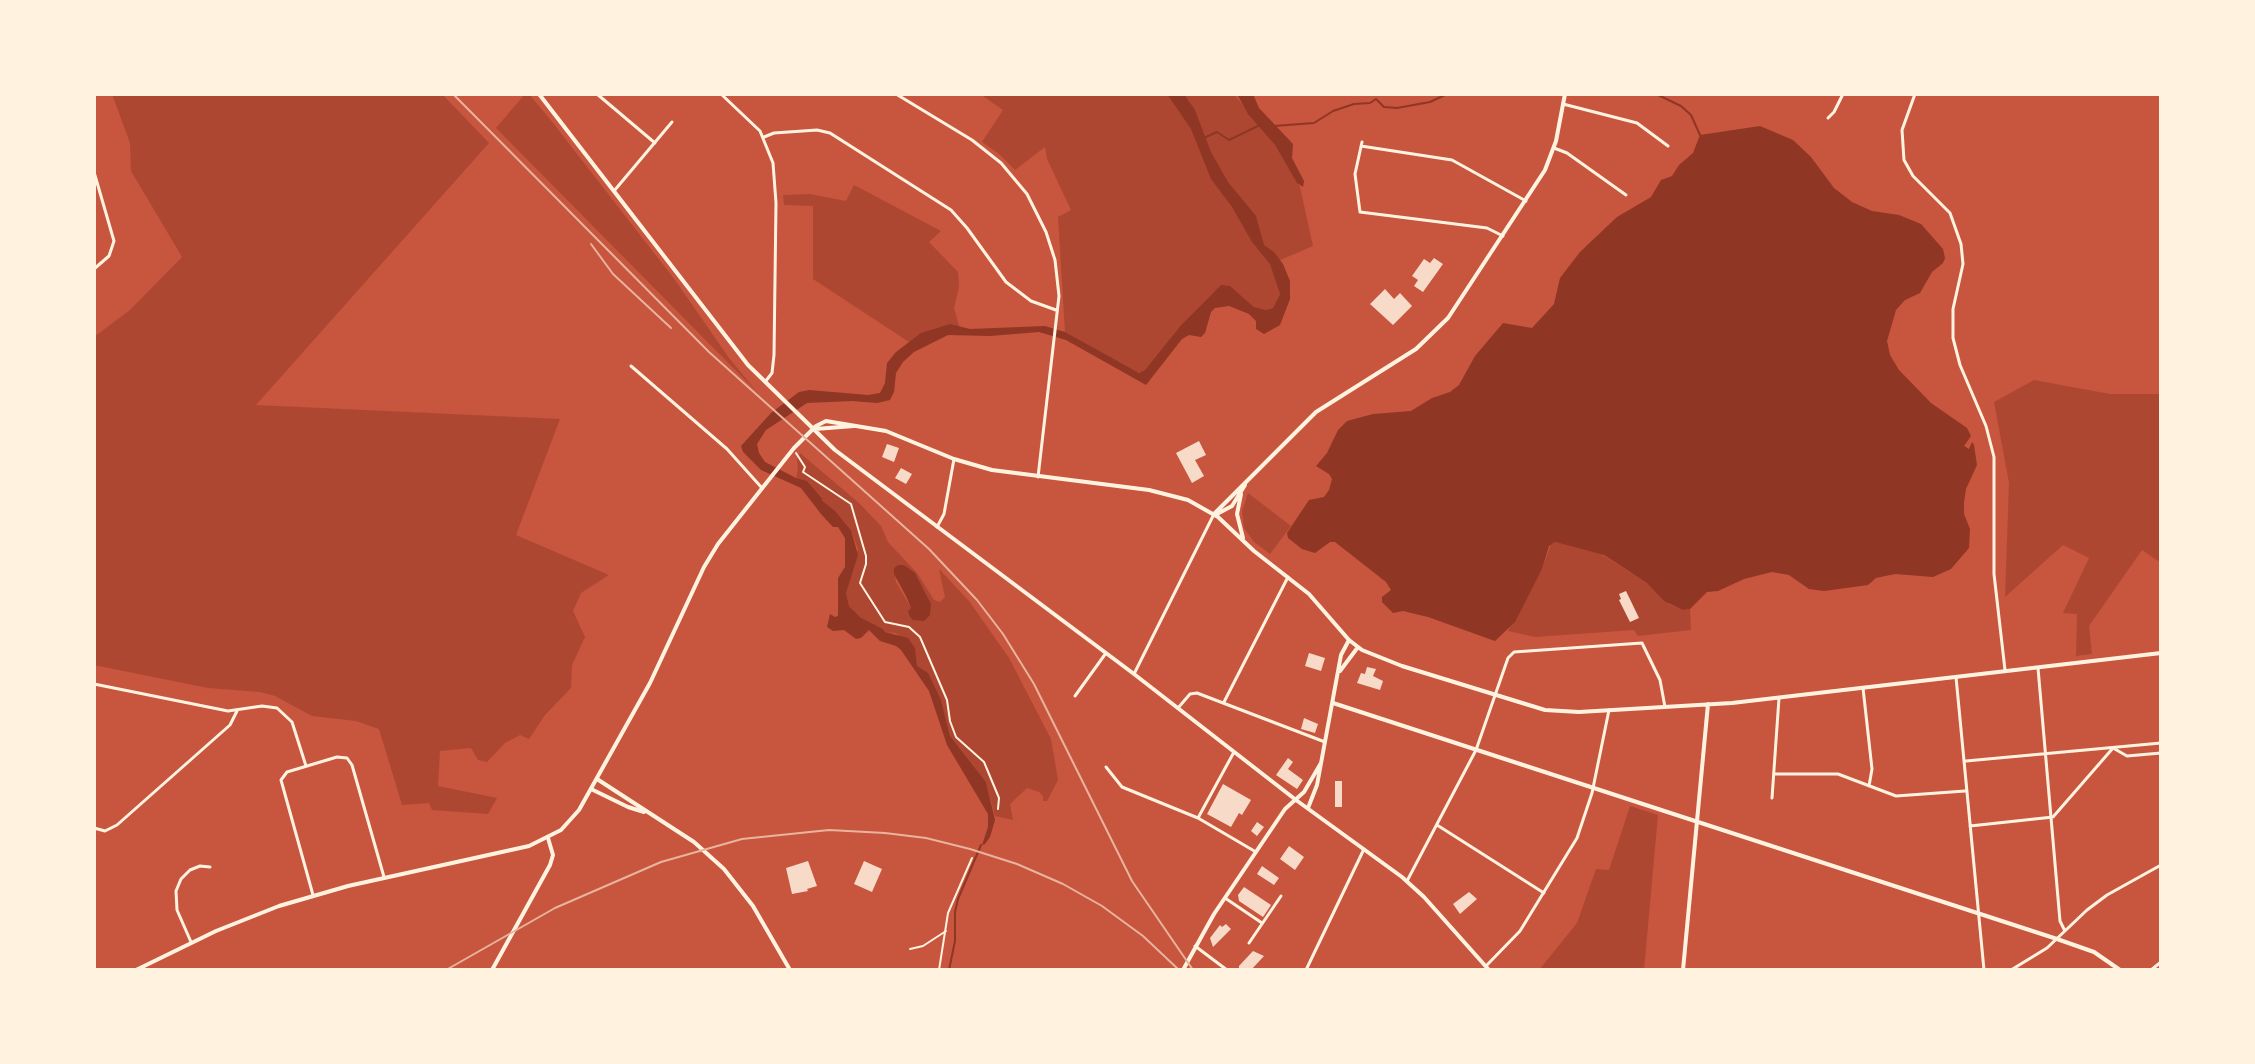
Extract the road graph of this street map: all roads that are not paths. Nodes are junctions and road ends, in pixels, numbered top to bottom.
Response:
1 (539, 94) edge
2 (597, 94) edge
3 (721, 94) edge
4 (896, 94) edge
5 (1565, 94) edge
6 (1843, 94) edge
7 (1915, 94) edge
8 (1563, 104) junction
9 (1828, 118) dead end
10 (672, 122) dead end
11 (764, 137) junction
12 (655, 143) junction
13 (1668, 146) dead end
14 (1554, 148) junction
15 (94, 172) edge
16 (614, 191) junction
17 (1626, 195) dead end
18 (1526, 201) junction
19 (1503, 236) junction
20 (94, 269) edge
21 (1058, 310) junction
22 (631, 366) dead end
23 (765, 382) junction
24 (856, 425) junction
25 (813, 429) junction
26 (954, 459) junction
27 (1038, 477) junction
28 (1246, 482) junction
29 (762, 488) junction
30 (1241, 494) junction
31 (1214, 514) junction
32 (937, 527) junction
33 (1249, 546) junction
34 (1288, 577) junction
35 (1349, 640) junction
36 (1358, 647) junction
37 (1106, 653) junction
38 (2161, 653) edge
39 (2038, 668) junction
40 (2005, 672) junction
41 (1340, 673) junction
42 (1134, 674) junction
43 (1956, 677) junction
44 (94, 684) edge
45 (1863, 688) junction
46 (1075, 696) dead end
47 (1494, 696) junction
48 (1779, 698) junction
49 (1223, 703) junction
50 (1333, 703) junction
51 (1708, 704) junction
52 (1665, 707) junction
53 (1178, 708) junction
54 (1609, 710) junction
55 (237, 711) junction
56 (1325, 742) junction
57 (2161, 743) edge
58 (2113, 748) junction
59 (1476, 750) junction
60 (1234, 752) junction
61 (2161, 753) edge
62 (2046, 754) junction
63 (1964, 761) junction
64 (1321, 763) junction
65 (306, 766) junction
66 (1106, 767) dead end
67 (1774, 774) junction
68 (597, 779) junction
69 (1869, 786) junction
70 (591, 789) junction
71 (1593, 789) junction
72 (1967, 790) junction
73 (1772, 798) dead end
74 (1296, 800) junction
75 (1308, 808) junction
76 (645, 812) junction
77 (1198, 818) junction
78 (2051, 818) junction
79 (1698, 821) junction
80 (1437, 825) junction
81 (1970, 826) junction
82 (94, 828) edge
83 (548, 838) junction
84 (1364, 849) junction
85 (1257, 852) junction
86 (2161, 865) edge
87 (210, 867) dead end
88 (384, 877) junction
89 (1407, 881) junction
90 (1544, 893) junction
91 (313, 895) junction
92 (1281, 896) dead end
93 (1225, 898) junction
94 (1977, 912) junction
95 (1263, 924) junction
96 (2065, 931) junction
97 (2057, 939) junction
98 (191, 942) junction
99 (1249, 943) dead end
100 (1195, 946) junction
101 (2161, 962) edge
102 (1488, 968) edge
103 (136, 970) edge
104 (492, 970) edge
105 (790, 970) edge
106 (1183, 970) edge
107 (1227, 970) edge
108 (1306, 970) edge
109 (1683, 970) edge
110 (1984, 970) edge
111 (2011, 970) edge
112 (2120, 970) edge
113 (2151, 970) edge

1 - 16 main road
2 - 12 street
3 - 11 street
4 - 21 street
5 - 8 main road
6 - 9 street
7 - 40 street
8 - 13 street
8 - 14 main road
10 - 12 street
11 - 21 street
11 - 23 street
12 - 16 street
14 - 17 street
14 - 18 main road
15 - 20 street
16 - 23 main road
18 - 19 main road
18 - 19 street
19 - 28 main road
21 - 27 street
22 - 29 street
23 - 25 main road
24 - 25 main road
24 - 25 main road
24 - 26 main road
25 - 29 main road
25 - 32 main road
26 - 27 main road
26 - 32 street
27 - 31 main road
28 - 30 main road
28 - 31 main road
29 - 68 main road
30 - 31 main road
30 - 33 main road
31 - 33 main road
31 - 42 street
32 - 37 main road
33 - 34 main road
34 - 35 main road
34 - 49 street
35 - 36 main road
35 - 41 main road
36 - 41 main road
36 - 47 main road
37 - 42 main road
37 - 46 street
38 - 39 main road
39 - 40 main road
39 - 62 street
40 - 43 main road
41 - 50 main road
42 - 53 main road
43 - 45 main road
43 - 63 street
44 - 55 street
45 - 48 main road
45 - 69 street
47 - 52 street
47 - 54 main road
47 - 59 street
48 - 51 main road
48 - 67 street
49 - 53 street
49 - 56 street
50 - 56 main road
50 - 59 main road
51 - 52 main road
51 - 79 main road
52 - 54 main road
53 - 60 main road
54 - 71 street
55 - 65 street
55 - 82 street
56 - 64 main road
57 - 58 street
58 - 61 street
58 - 62 street
58 - 78 street
59 - 71 main road
59 - 80 street
60 - 74 main road
60 - 77 street
62 - 63 street
62 - 78 street
63 - 72 street
64 - 74 main road
64 - 75 main road
65 - 88 street
65 - 91 street
66 - 77 street
67 - 69 street
67 - 73 street
68 - 70 main road
68 - 76 main road
69 - 72 street
70 - 76 main road
70 - 83 main road
71 - 79 main road
71 - 90 street
72 - 81 street
74 - 75 main road
74 - 85 main road
75 - 84 main road
76 - 105 main road
77 - 85 street
78 - 81 street
78 - 96 street
79 - 94 main road
79 - 109 main road
80 - 89 street
80 - 90 street
81 - 94 street
83 - 88 main road
83 - 104 main road
84 - 89 main road
84 - 108 street
85 - 93 main road
86 - 96 street
87 - 98 street
88 - 91 main road
89 - 102 main road
90 - 102 street
91 - 98 main road
92 - 95 street
93 - 95 street
93 - 100 main road
94 - 97 main road
94 - 110 street
95 - 99 street
96 - 97 street
97 - 111 street
97 - 112 main road
98 - 103 main road
100 - 106 main road
100 - 107 street
101 - 113 street

